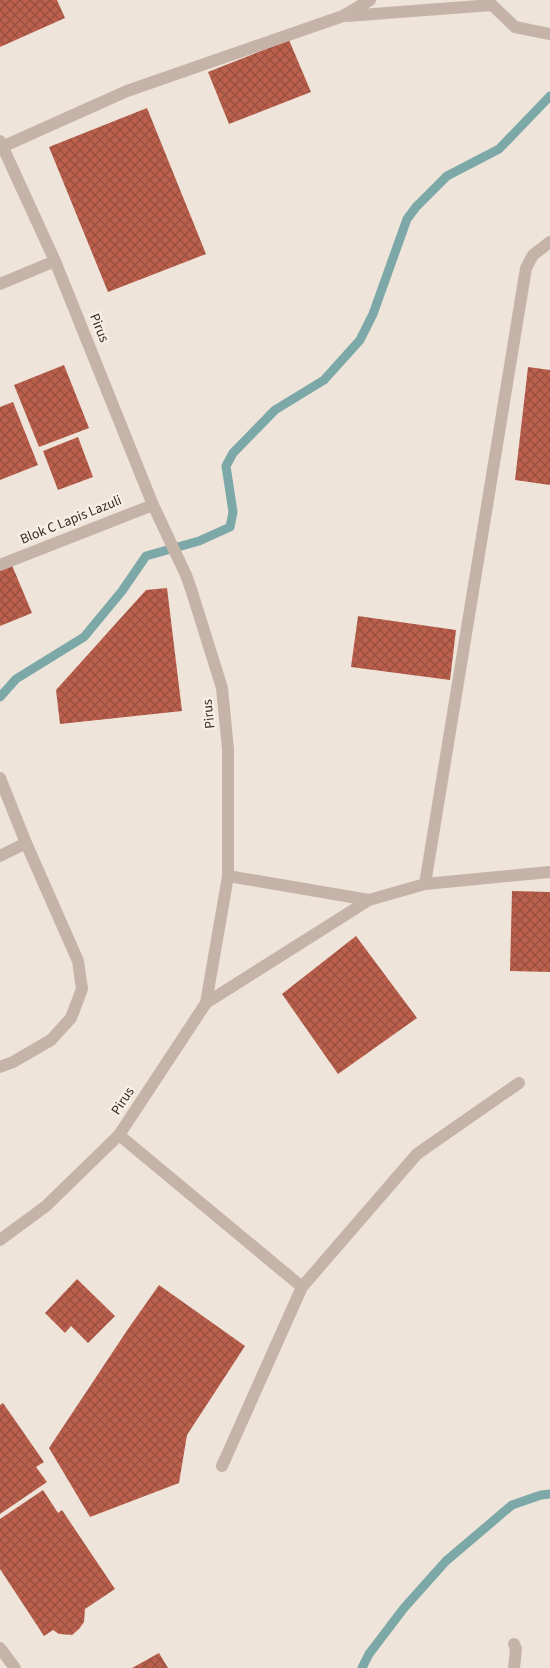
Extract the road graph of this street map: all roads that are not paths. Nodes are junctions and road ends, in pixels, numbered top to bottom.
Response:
1 (370, 0) edge
2 (490, 2) edge
3 (343, 16) junction
4 (550, 34) edge
5 (1, 144) edge
6 (550, 242) edge
7 (55, 261) junction
8 (0, 284) edge
9 (153, 504) junction
10 (0, 565) edge
11 (0, 778) edge
12 (26, 843) junction
13 (0, 856) edge
14 (550, 872) edge
15 (228, 876) junction
16 (425, 884) junction
17 (369, 900) junction
18 (206, 1003) junction
19 (0, 1067) edge
20 (519, 1083) dead end
21 (119, 1135) junction
22 (0, 1240) edge
23 (302, 1288) junction
24 (222, 1466) dead end
25 (514, 1644) dead end
26 (0, 1648) edge
27 (15, 1668) edge
28 (514, 1668) edge

1 - 3 street
2 - 3 street
2 - 4 street
3 - 5 street
5 - 7 street, Pirus
6 - 16 street
7 - 8 street
7 - 9 street, Pirus
9 - 10 street, Blok C Lapis Lazuli
9 - 15 street, Pirus
11 - 12 street
12 - 13 street
12 - 19 street
14 - 16 street
15 - 17 street
15 - 18 street, Pirus
16 - 17 street
17 - 18 street
18 - 21 street, Pirus
20 - 23 street
21 - 22 street, Pirus
21 - 23 street
23 - 24 street
25 - 28 street
26 - 27 street

